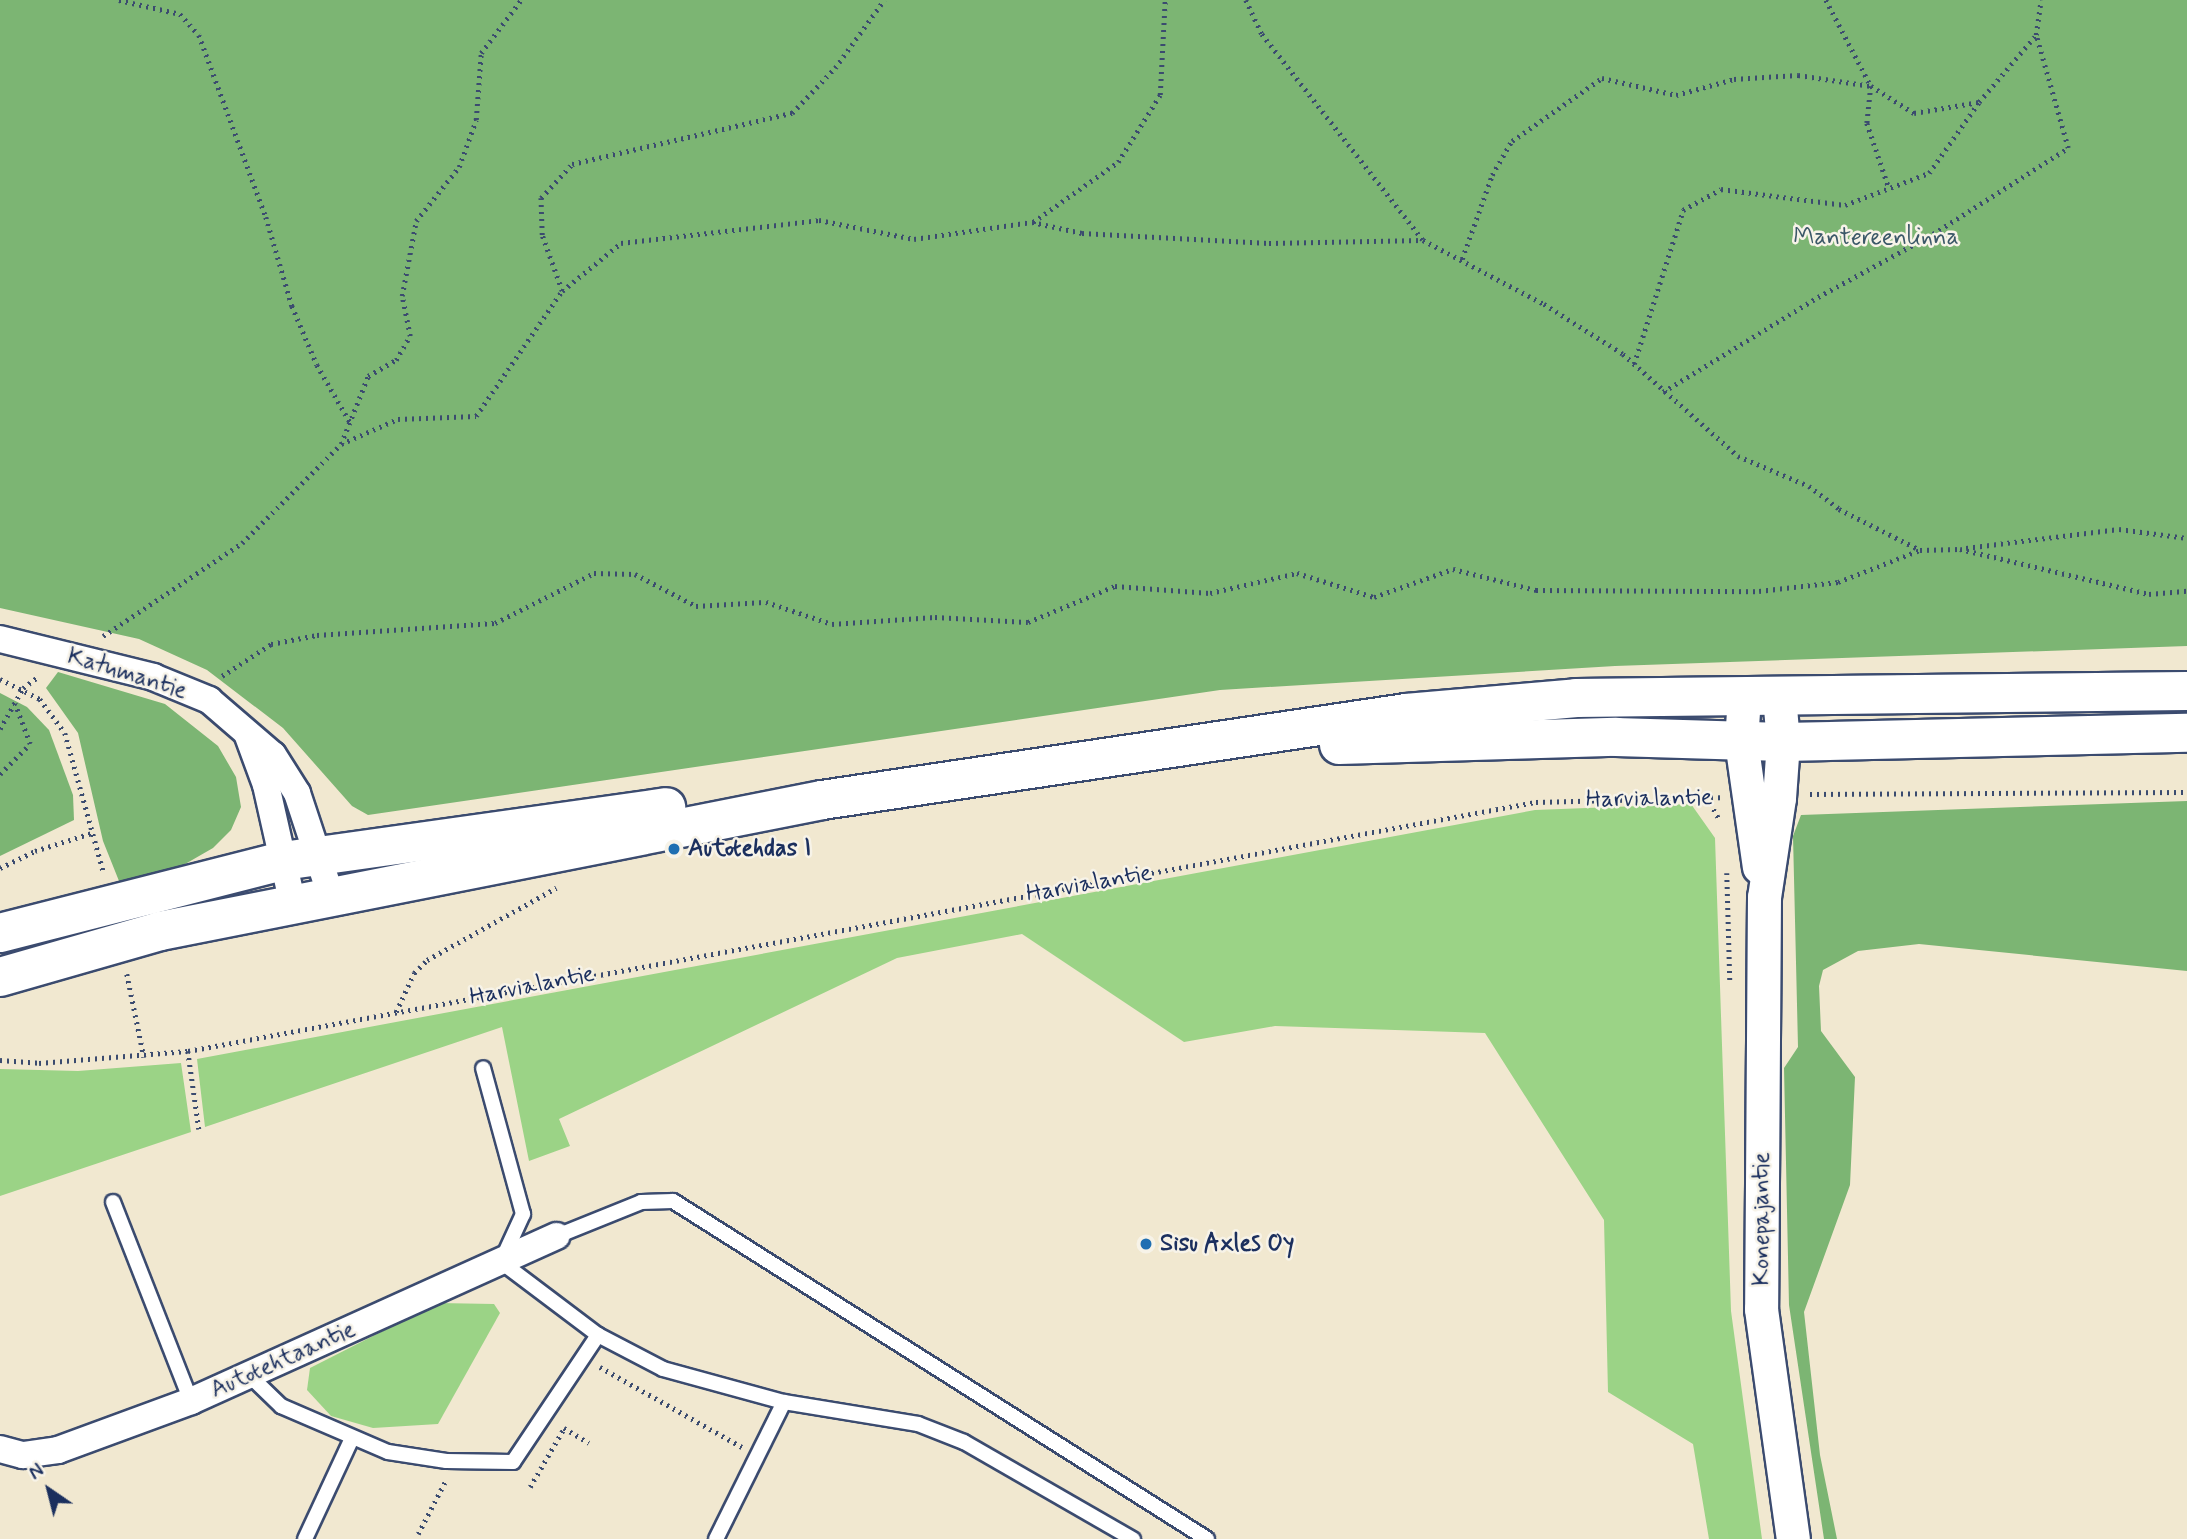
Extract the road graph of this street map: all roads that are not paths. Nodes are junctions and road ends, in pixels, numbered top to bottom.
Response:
1 (0, 639) edge
2 (2187, 691) edge
3 (1762, 696) junction
4 (245, 729) junction
5 (2187, 733) edge
6 (1741, 741) junction
7 (1783, 743) junction
8 (1169, 748) junction
9 (1764, 798) junction
10 (822, 800) junction
11 (300, 859) junction
12 (332, 900) junction
13 (293, 905) junction
14 (0, 933) edge
15 (0, 977) edge
16 (483, 1068) dead end
17 (113, 1202) dead end
18 (557, 1236) joint
19 (501, 1262) junction
20 (598, 1335) junction
21 (249, 1375) junction
22 (191, 1401) junction
23 (784, 1402) junction
24 (352, 1438) junction
25 (0, 1449) edge
26 (305, 1539) edge
27 (716, 1539) edge
28 (1133, 1539) edge
29 (1207, 1539) edge
30 (1793, 1539) edge

1 - 4 street, Katumantie
2 - 3 main road
3 - 6 street, Konepajantie
3 - 7 street, Konepajantie
3 - 8 main road
4 - 11 street, Katumantie
4 - 11 street, Katumantie
5 - 7 main road
6 - 7 main road
6 - 8 main road
6 - 9 street, Konepajantie
7 - 9 street, Konepajantie
8 - 10 main road
9 - 30 street, Konepajantie
10 - 11 main road
10 - 12 main road
11 - 12 street, Katumantie
11 - 13 street, Katumantie
11 - 14 main road
12 - 13 main road
13 - 15 main road
16 - 19 lane
17 - 22 lane
18 - 19 street, Autotehtaantie
18 - 29 lane
19 - 20 lane
19 - 21 street, Autotehtaantie
20 - 23 lane
20 - 24 lane
21 - 22 street, Autotehtaantie
21 - 24 lane
22 - 25 street, Autotehtaantie
23 - 27 lane
23 - 28 lane
24 - 26 lane

